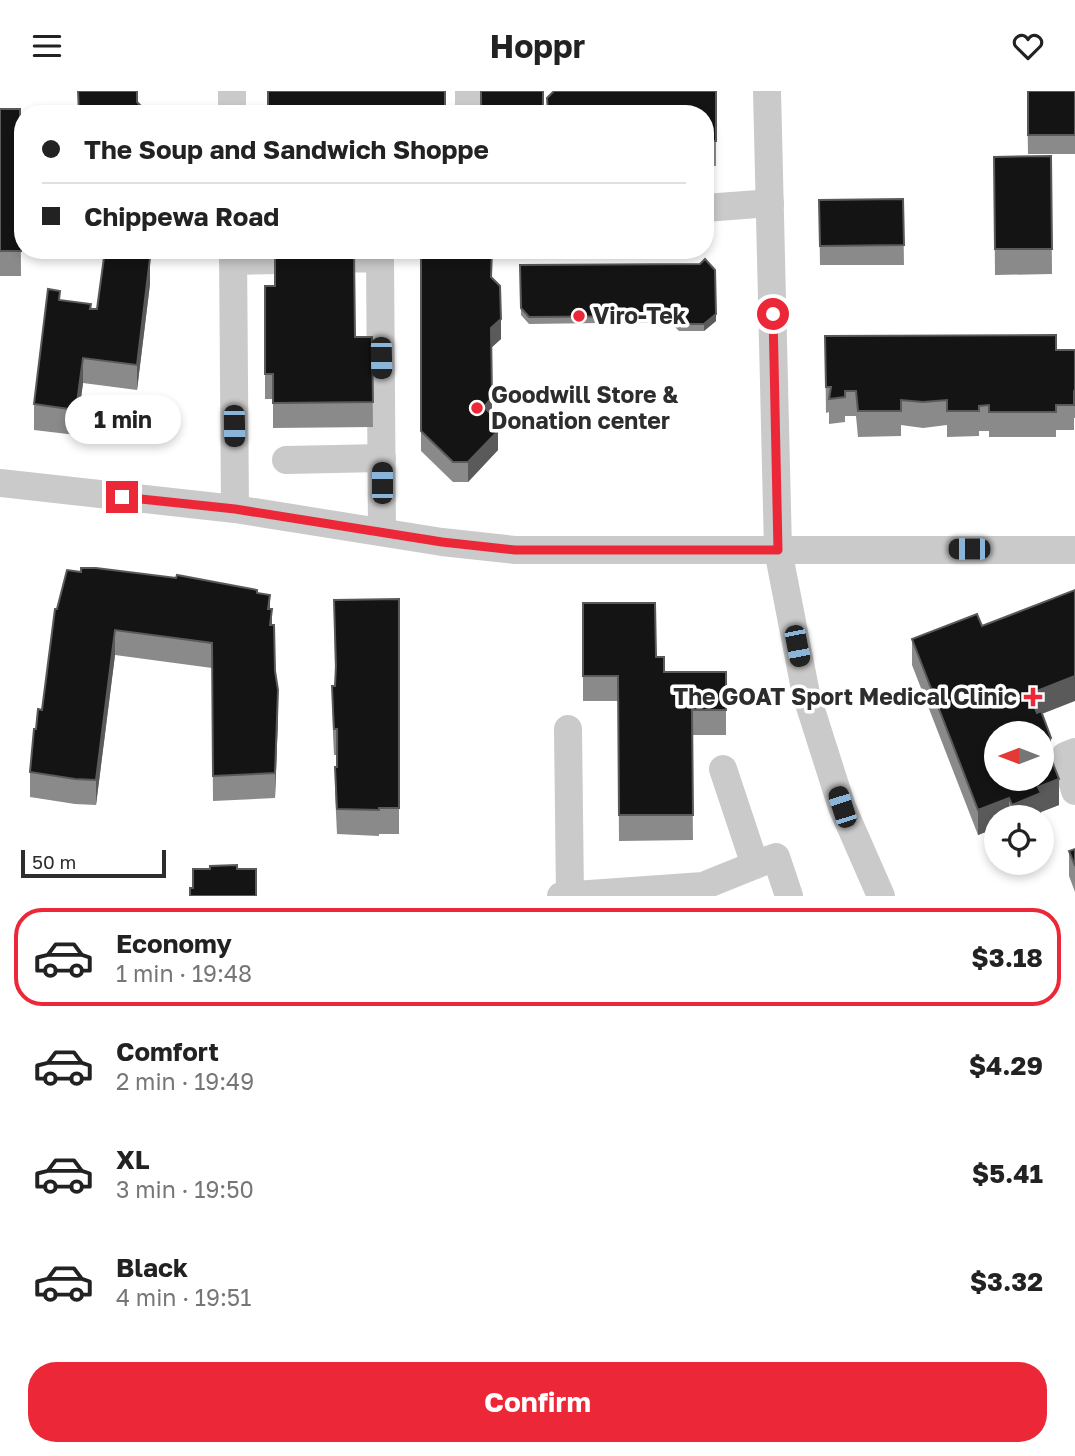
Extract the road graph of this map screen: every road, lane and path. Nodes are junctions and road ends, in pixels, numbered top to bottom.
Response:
1 (767, 91) edge
2 (770, 203) junction
3 (714, 207) edge
4 (233, 259) edge
5 (380, 259) edge
6 (382, 458) junction
7 (286, 460) dead end
8 (0, 483) edge
9 (235, 509) junction
10 (382, 532) junction
11 (778, 550) junction
12 (1075, 550) edge
13 (568, 729) dead end
14 (1075, 752) edge
15 (723, 769) dead end
16 (1075, 791) edge
17 (745, 878) edge
18 (705, 891) edge
19 (673, 892) edge
20 (621, 894) edge
21 (561, 896) edge
22 (570, 896) edge
23 (789, 896) edge
24 (881, 896) edge

1 - 2 street
2 - 3 street
2 - 11 street
4 - 9 street
5 - 6 street
6 - 7 street
6 - 10 street
8 - 9 street
9 - 10 street
10 - 11 street
11 - 12 street
11 - 24 street
13 - 22 street
14 - 16 street
15 - 17 street
17 - 18 street
17 - 23 street
18 - 19 street
19 - 20 street
20 - 22 street
21 - 22 street

